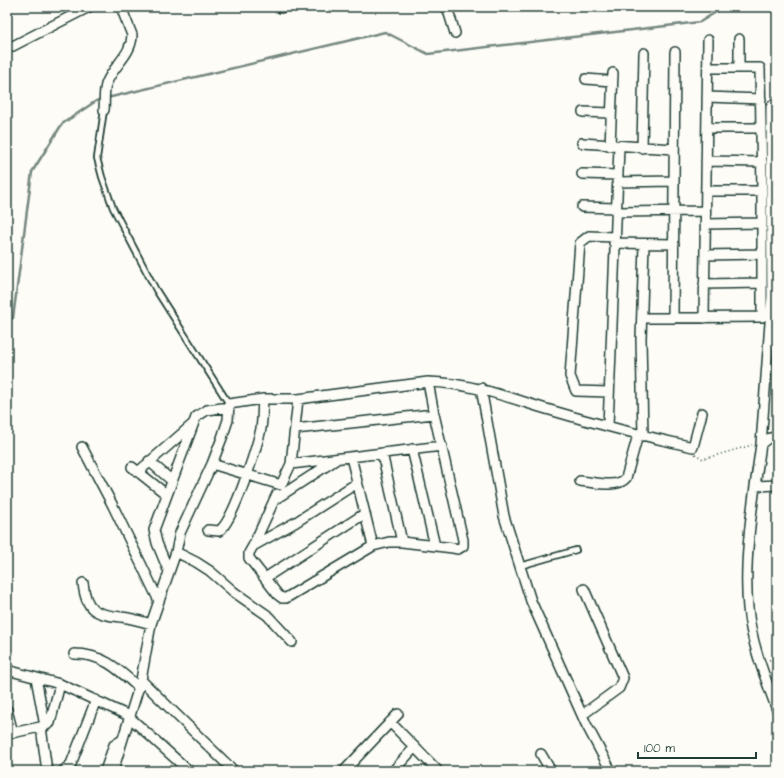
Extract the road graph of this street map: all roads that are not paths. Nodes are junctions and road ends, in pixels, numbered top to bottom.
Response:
1 (89, 7) edge
2 (121, 7) edge
3 (447, 7) edge
4 (455, 33) dead end
5 (739, 39) dead end
6 (708, 40) dead end
7 (7, 49) edge
8 (644, 52) dead end
9 (675, 52) dead end
10 (708, 68) junction
11 (739, 68) junction
12 (586, 79) dead end
13 (707, 97) junction
14 (761, 99) junction
15 (777, 101) edge
16 (104, 110) joint
17 (583, 112) dead end
18 (611, 113) junction
19 (707, 128) junction
20 (761, 128) junction
21 (582, 143) dead end
22 (615, 146) junction
23 (642, 148) junction
24 (674, 149) junction
25 (706, 161) junction
26 (762, 162) junction
27 (582, 174) dead end
28 (617, 179) junction
29 (674, 180) junction
30 (706, 191) junction
31 (762, 191) junction
32 (582, 207) dead end
33 (616, 210) junction
34 (673, 210) junction
35 (705, 211) junction
36 (761, 223) junction
37 (705, 224) junction
38 (614, 240) junction
39 (644, 244) junction
40 (674, 244) junction
41 (762, 254) junction
42 (705, 255) junction
43 (762, 283) junction
44 (704, 284) junction
45 (642, 318) junction
46 (673, 318) junction
47 (704, 318) junction
48 (428, 382) junction
49 (481, 388) junction
50 (609, 392) junction
51 (298, 399) junction
52 (263, 400) junction
53 (229, 406) junction
54 (702, 412) dead end
55 (434, 414) junction
56 (194, 424) junction
57 (608, 426) junction
58 (295, 429) junction
59 (640, 436) junction
60 (777, 436) edge
61 (761, 444) junction
62 (82, 446) dead end
63 (442, 446) junction
64 (412, 449) junction
65 (382, 453) junction
66 (351, 457) junction
67 (339, 458) junction
68 (149, 461) junction
69 (212, 464) junction
70 (291, 464) junction
71 (246, 475) junction
72 (172, 480) junction
73 (580, 481) dead end
74 (357, 483) junction
75 (280, 485) junction
76 (777, 485) edge
77 (755, 486) junction
78 (166, 494) junction
79 (274, 500) junction
80 (364, 514) junction
81 (208, 530) dead end
82 (402, 542) junction
83 (253, 546) junction
84 (373, 546) junction
85 (435, 546) junction
86 (576, 550) dead end
87 (176, 552) junction
88 (520, 566) junction
89 (169, 572) junction
90 (265, 578) junction
91 (82, 583) dead end
92 (584, 589) dead end
93 (159, 601) junction
94 (151, 624) junction
95 (292, 642) dead end
96 (74, 654) dead end
97 (7, 670) edge
98 (36, 678) junction
99 (60, 684) junction
100 (140, 684) junction
101 (96, 700) junction
102 (7, 710) edge
103 (777, 710) edge
104 (398, 714) dead end
105 (582, 715) junction
106 (130, 718) junction
107 (390, 722) junction
108 (43, 726) junction
109 (10, 734) edge
110 (122, 740) junction
111 (416, 747) junction
112 (541, 754) dead end
113 (47, 771) edge
114 (63, 771) edge
115 (105, 771) edge
116 (113, 771) edge
117 (189, 771) edge
118 (234, 771) edge
119 (344, 771) edge
120 (393, 771) edge
121 (438, 771) edge
122 (551, 771) edge
123 (611, 771) edge

1 - 7 street
2 - 16 street
3 - 4 street
5 - 11 street
6 - 10 street
8 - 23 street
9 - 24 street
10 - 11 street
10 - 13 street
11 - 14 street
12 - 18 street
13 - 14 street
13 - 19 street
14 - 20 street
15 - 61 street
16 - 53 lane
17 - 18 street
18 - 22 street
19 - 20 street
19 - 25 street
20 - 26 street
21 - 22 street
22 - 23 street
22 - 28 street
23 - 24 street
24 - 29 street
25 - 26 street
25 - 30 street
26 - 31 street
27 - 28 street
28 - 29 street
28 - 33 street
29 - 34 street
30 - 31 street
30 - 35 street
31 - 36 street
32 - 33 street
33 - 34 street
33 - 38 street
34 - 35 street
34 - 40 street
35 - 37 street
36 - 37 street
36 - 41 street
37 - 42 street
38 - 39 street
38 - 50 street
38 - 50 street
39 - 40 street
39 - 45 street
40 - 46 street
41 - 42 street
41 - 43 street
42 - 44 street
43 - 44 street
43 - 47 street
44 - 47 street
45 - 46 street
45 - 59 street
46 - 47 street
48 - 49 street
48 - 51 street
48 - 55 street
49 - 57 street
49 - 88 street
50 - 57 street
51 - 52 street
51 - 58 street
52 - 53 street
52 - 71 street
53 - 56 street
53 - 69 street
54 - 59 street
55 - 58 street
55 - 63 street
56 - 68 street
56 - 72 street
57 - 59 street
58 - 70 street
59 - 73 street
60 - 61 street
61 - 77 street
62 - 93 street
63 - 64 street
63 - 85 street
64 - 65 street
64 - 85 street
65 - 66 street
65 - 82 street
66 - 67 street
66 - 74 street
67 - 70 street
67 - 79 street
68 - 72 street
68 - 78 street
69 - 71 street
69 - 87 street
70 - 75 street
71 - 75 street
71 - 81 street
72 - 78 street
74 - 80 street
74 - 83 street
75 - 79 street
76 - 77 street
77 - 103 street
78 - 89 street
79 - 83 street
80 - 84 street
80 - 90 street
82 - 84 street
82 - 85 street
83 - 90 street
84 - 90 street
86 - 88 lane
87 - 89 street
87 - 95 street
88 - 105 street
89 - 93 street
91 - 94 street
92 - 105 street
93 - 94 street
94 - 100 street
96 - 100 street
97 - 98 street
98 - 99 street
98 - 108 street
99 - 101 street
99 - 108 street
100 - 106 street
100 - 118 street
101 - 106 street
101 - 114 street
102 - 109 street
104 - 107 street
105 - 123 street
106 - 110 street
106 - 117 street
107 - 111 street
107 - 119 street
108 - 109 street
108 - 113 street
110 - 115 street
110 - 116 street
111 - 120 street
111 - 121 street
112 - 122 street

